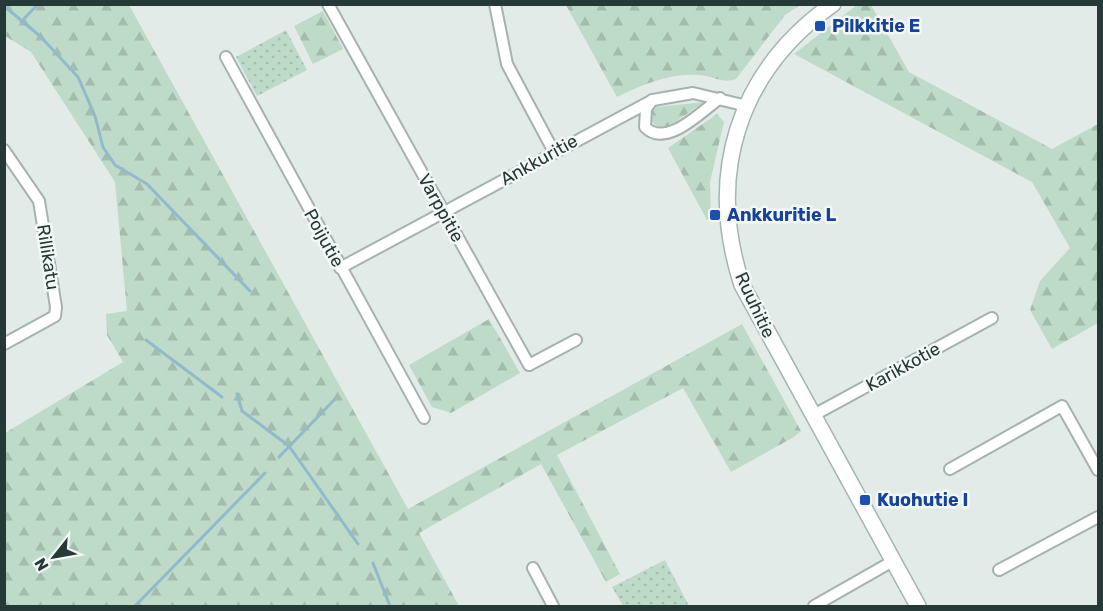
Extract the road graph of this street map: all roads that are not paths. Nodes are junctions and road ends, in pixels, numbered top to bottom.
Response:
1 (328, 4) edge
2 (495, 4) edge
3 (833, 4) edge
4 (226, 57) dead end
5 (720, 98) junction
6 (652, 100) junction
7 (747, 106) junction
8 (4, 150) edge
9 (554, 152) junction
10 (444, 212) junction
11 (340, 268) junction
12 (993, 318) dead end
13 (576, 340) dead end
14 (4, 344) edge
15 (813, 416) junction
16 (424, 418) dead end
17 (950, 469) dead end
18 (1098, 470) edge
19 (1098, 517) edge
20 (893, 561) junction
21 (532, 568) dead end
22 (999, 570) dead end
23 (553, 606) edge
24 (818, 606) edge
25 (918, 606) edge

1 - 10 street, Varppitie
2 - 9 street
3 - 7 street, Ruuhitie
4 - 11 street, Poijutie
5 - 6 street, Ankkuritie
5 - 6 street
5 - 7 street, Ankkuritie
6 - 9 street, Ankkuritie
7 - 15 street, Ruuhitie
8 - 14 street, Rillikatu
9 - 10 street, Ankkuritie
10 - 11 street, Ankkuritie
10 - 13 street, Varppitie
11 - 16 street, Poijutie
12 - 15 street, Karikkotie
15 - 20 street, Ruuhitie
17 - 18 street
19 - 22 street
20 - 24 street
20 - 25 street, Ruuhitie
21 - 23 street

